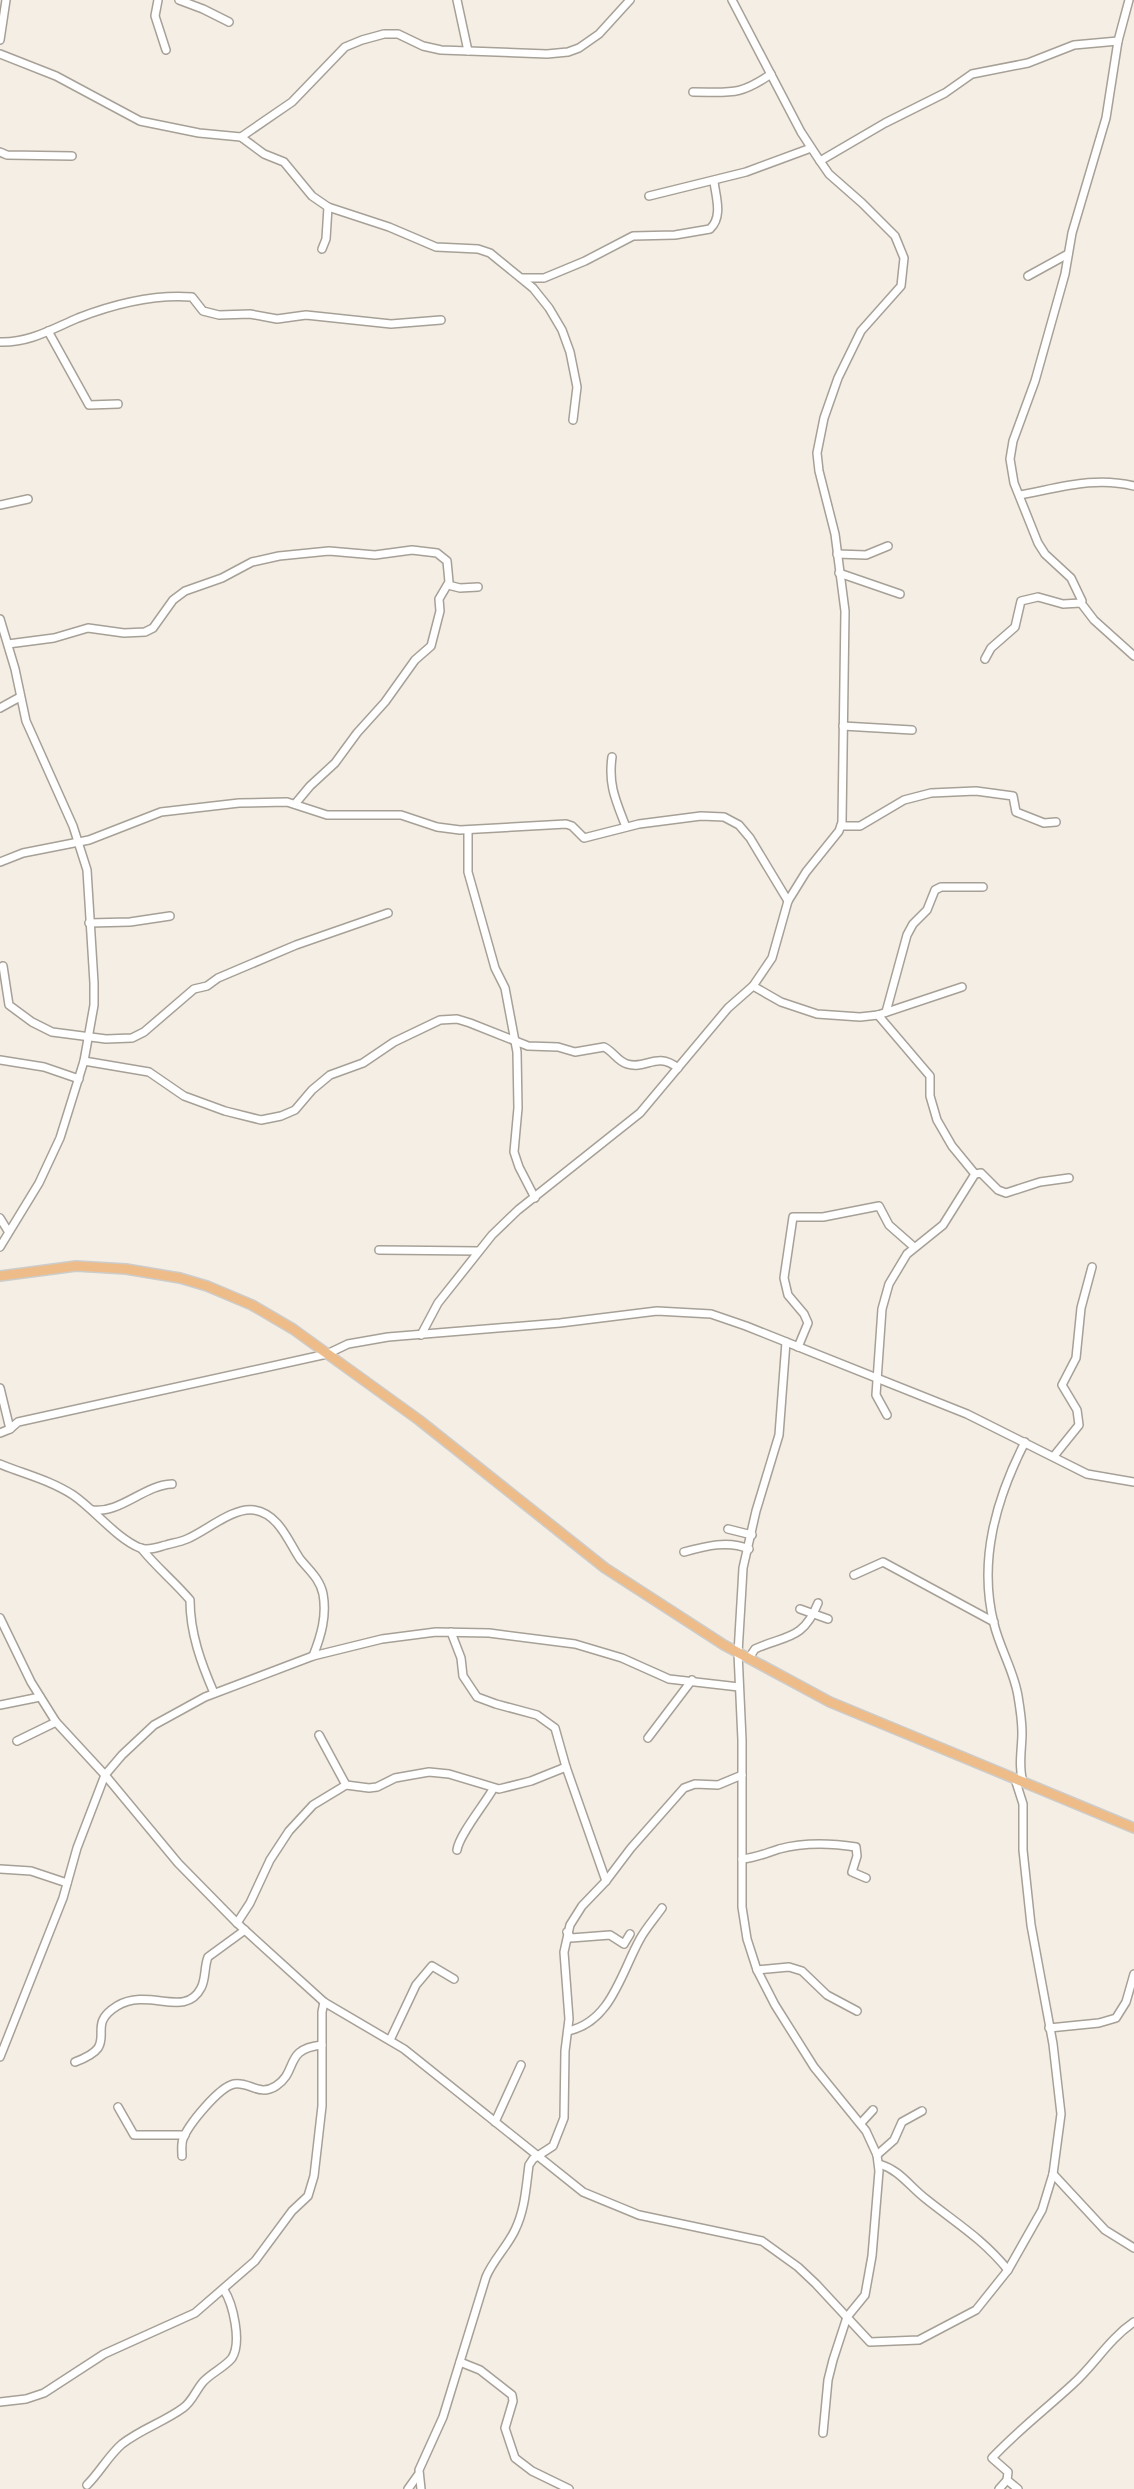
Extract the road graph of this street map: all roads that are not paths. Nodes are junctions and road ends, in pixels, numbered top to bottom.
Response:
1 (6, 0) edge
2 (158, 0) edge
3 (179, 0) edge
4 (457, 0) edge
5 (630, 0) edge
6 (732, 0) edge
7 (1129, 0) edge
8 (229, 23) dead end
9 (0, 40) edge
10 (1118, 41) junction
11 (166, 50) dead end
12 (467, 51) junction
13 (0, 54) edge
14 (771, 74) junction
15 (693, 92) dead end
16 (241, 137) junction
17 (811, 148) junction
18 (0, 152) edge
19 (72, 156) dead end
20 (820, 161) junction
21 (714, 182) junction
22 (649, 196) dead end
23 (328, 207) junction
24 (322, 249) dead end
25 (1068, 254) junction
26 (1028, 276) dead end
27 (522, 278) junction
28 (440, 320) dead end
29 (48, 331) junction
30 (0, 342) edge
31 (118, 404) dead end
32 (573, 420) dead end
33 (1134, 486) edge
34 (1020, 495) junction
35 (29, 499) dead end
36 (0, 505) edge
37 (888, 546) dead end
38 (837, 554) junction
39 (839, 573) junction
40 (448, 585) junction
41 (478, 587) dead end
42 (900, 594) dead end
43 (1081, 603) junction
44 (0, 619) edge
45 (3, 636) edge
46 (8, 644) junction
47 (1134, 656) edge
48 (985, 659) dead end
49 (20, 697) junction
50 (0, 709) edge
51 (843, 726) junction
52 (912, 730) dead end
53 (612, 757) dead end
54 (295, 804) junction
55 (1056, 822) dead end
56 (841, 826) junction
57 (626, 827) junction
58 (467, 831) junction
59 (78, 842) junction
60 (0, 862) edge
61 (983, 887) dead end
62 (788, 901) junction
63 (388, 913) dead end
64 (170, 916) dead end
65 (89, 923) junction
66 (3, 966) dead end
67 (753, 986) junction
68 (962, 987) dead end
69 (882, 1013) junction
70 (88, 1036) junction
71 (515, 1042) junction
72 (0, 1060) edge
73 (83, 1061) junction
74 (678, 1068) junction
75 (79, 1079) junction
76 (975, 1174) junction
77 (1069, 1178) dead end
78 (536, 1198) junction
79 (0, 1218) edge
80 (8, 1231) junction
81 (0, 1247) edge
82 (914, 1247) junction
83 (379, 1250) dead end
84 (478, 1251) junction
85 (1092, 1267) dead end
86 (0, 1276) edge
87 (421, 1335) junction
88 (786, 1342) junction
89 (798, 1347) junction
90 (327, 1354) junction
91 (879, 1379) junction
92 (0, 1388) edge
93 (887, 1415) dead end
94 (10, 1429) junction
95 (0, 1433) edge
96 (1025, 1442) junction
97 (1054, 1456) junction
98 (0, 1464) edge
99 (1134, 1482) edge
100 (172, 1484) dead end
101 (91, 1510) junction
102 (728, 1529) dead end
103 (752, 1535) junction
104 (141, 1548) junction
105 (749, 1549) junction
106 (684, 1552) dead end
107 (854, 1575) dead end
108 (818, 1603) dead end
109 (800, 1609) dead end
110 (814, 1614) junction
111 (0, 1618) edge
112 (828, 1619) dead end
113 (994, 1622) junction
114 (451, 1632) junction
115 (738, 1653) junction
116 (313, 1656) junction
117 (749, 1658) junction
118 (692, 1681) junction
119 (739, 1688) junction
120 (214, 1693) junction
121 (40, 1697) junction
122 (0, 1705) edge
123 (56, 1722) junction
124 (319, 1735) dead end
125 (648, 1738) dead end
126 (17, 1741) dead end
127 (566, 1767) junction
128 (105, 1775) junction
129 (742, 1775) junction
130 (1019, 1780) junction
131 (345, 1785) junction
132 (494, 1789) junction
133 (1134, 1829) edge
134 (457, 1850) dead end
135 (742, 1859) junction
136 (0, 1869) edge
137 (866, 1878) dead end
138 (606, 1881) junction
139 (67, 1883) junction
140 (662, 1908) dead end
141 (237, 1923) junction
142 (245, 1930) junction
143 (567, 1933) junction
144 (630, 1934) dead end
145 (757, 1970) junction
146 (1134, 1974) edge
147 (454, 1979) dead end
148 (324, 2002) junction
149 (857, 2011) dead end
150 (1049, 2028) junction
151 (568, 2031) junction
152 (390, 2040) junction
153 (322, 2045) junction
154 (0, 2057) edge
155 (75, 2062) dead end
156 (521, 2065) dead end
157 (118, 2107) dead end
158 (873, 2110) dead end
159 (922, 2111) dead end
160 (495, 2122) junction
161 (861, 2123) junction
162 (185, 2135) junction
163 (538, 2155) junction
164 (877, 2155) junction
165 (182, 2156) dead end
166 (878, 2164) junction
167 (1054, 2174) junction
168 (1134, 2248) edge
169 (1007, 2270) junction
170 (224, 2290) junction
171 (847, 2317) junction
172 (1134, 2322) edge
173 (460, 2362) junction
174 (0, 2402) edge
175 (823, 2433) dead end
176 (418, 2475) junction
177 (1007, 2480) junction
178 (87, 2484) dead end
179 (408, 2489) edge
180 (421, 2489) edge
181 (569, 2489) edge
182 (999, 2489) edge
183 (1018, 2489) edge

1 - 9 street
2 - 11 street
3 - 8 street
4 - 12 street
5 - 12 street
6 - 14 street
7 - 10 street
10 - 20 street
10 - 25 street
12 - 16 street
13 - 16 street
14 - 15 street
14 - 17 street
16 - 23 street
17 - 20 street
17 - 21 street
18 - 19 street
20 - 38 street
21 - 22 street
21 - 27 street
23 - 24 street
23 - 27 street
25 - 26 street
25 - 34 street
27 - 32 street
28 - 29 street
29 - 30 street
29 - 31 street
33 - 34 street
34 - 43 street
35 - 36 street
37 - 38 street
38 - 39 street
39 - 42 street
39 - 51 street
40 - 41 street
40 - 46 street
40 - 54 street
43 - 47 street
43 - 48 street
44 - 45 street
45 - 46 street
46 - 49 street
49 - 50 street
49 - 59 street
51 - 52 street
51 - 56 street
53 - 57 street
54 - 58 street
54 - 59 street
55 - 56 street
56 - 62 street
57 - 58 street
57 - 62 street
58 - 71 street
59 - 60 street
59 - 65 street
61 - 69 street
62 - 67 street
63 - 70 street
64 - 65 street
65 - 70 street
66 - 70 street
67 - 69 street
67 - 74 street
68 - 69 street
69 - 76 street
70 - 73 street
71 - 73 street
71 - 74 street
71 - 78 street
72 - 75 street
73 - 75 street
74 - 78 street
75 - 80 street
76 - 77 street
76 - 82 street
78 - 84 street
79 - 80 street
80 - 81 street
82 - 89 street
82 - 91 street
83 - 84 street
84 - 87 street
85 - 97 street
86 - 90 main road
87 - 88 street
87 - 90 street
88 - 89 street
88 - 103 street
89 - 91 street
90 - 94 street
90 - 115 main road
91 - 93 street
91 - 96 street
92 - 94 street
94 - 95 street
96 - 97 street
96 - 113 street
97 - 99 street
98 - 101 street
100 - 101 street
101 - 104 street
102 - 103 street
103 - 105 street
104 - 116 street
104 - 120 street
105 - 106 street
105 - 115 street
107 - 113 street
108 - 110 street
109 - 110 street
110 - 112 street
110 - 117 street
111 - 121 street
113 - 130 street
114 - 116 street
114 - 118 street
114 - 127 street
115 - 117 main road
115 - 119 street
116 - 120 street
117 - 130 main road
118 - 119 street
118 - 125 street
119 - 129 street
120 - 128 street
121 - 122 street
121 - 123 street
123 - 126 street
123 - 128 street
124 - 131 street
127 - 132 street
127 - 138 street
128 - 139 street
128 - 141 street
129 - 135 street
129 - 138 street
130 - 133 main road
130 - 150 street
131 - 132 street
131 - 141 street
132 - 134 street
135 - 137 street
135 - 145 street
136 - 139 street
138 - 143 street
139 - 154 street
140 - 151 street
141 - 142 street
142 - 148 street
142 - 155 street
143 - 144 street
143 - 151 street
145 - 149 street
145 - 161 street
146 - 150 street
147 - 152 street
148 - 152 street
148 - 153 street
150 - 167 street
151 - 163 street
152 - 160 street
153 - 162 street
153 - 170 street
156 - 160 street
157 - 162 street
158 - 161 street
159 - 164 street
160 - 163 street
161 - 164 street
162 - 165 street
163 - 171 street
163 - 173 street
164 - 166 street
166 - 169 street
166 - 171 street
167 - 168 street
167 - 169 street
169 - 171 street
170 - 174 street
170 - 178 street
171 - 175 street
172 - 177 street
173 - 176 street
173 - 181 street
176 - 179 street
176 - 180 street
177 - 182 street
177 - 183 street

